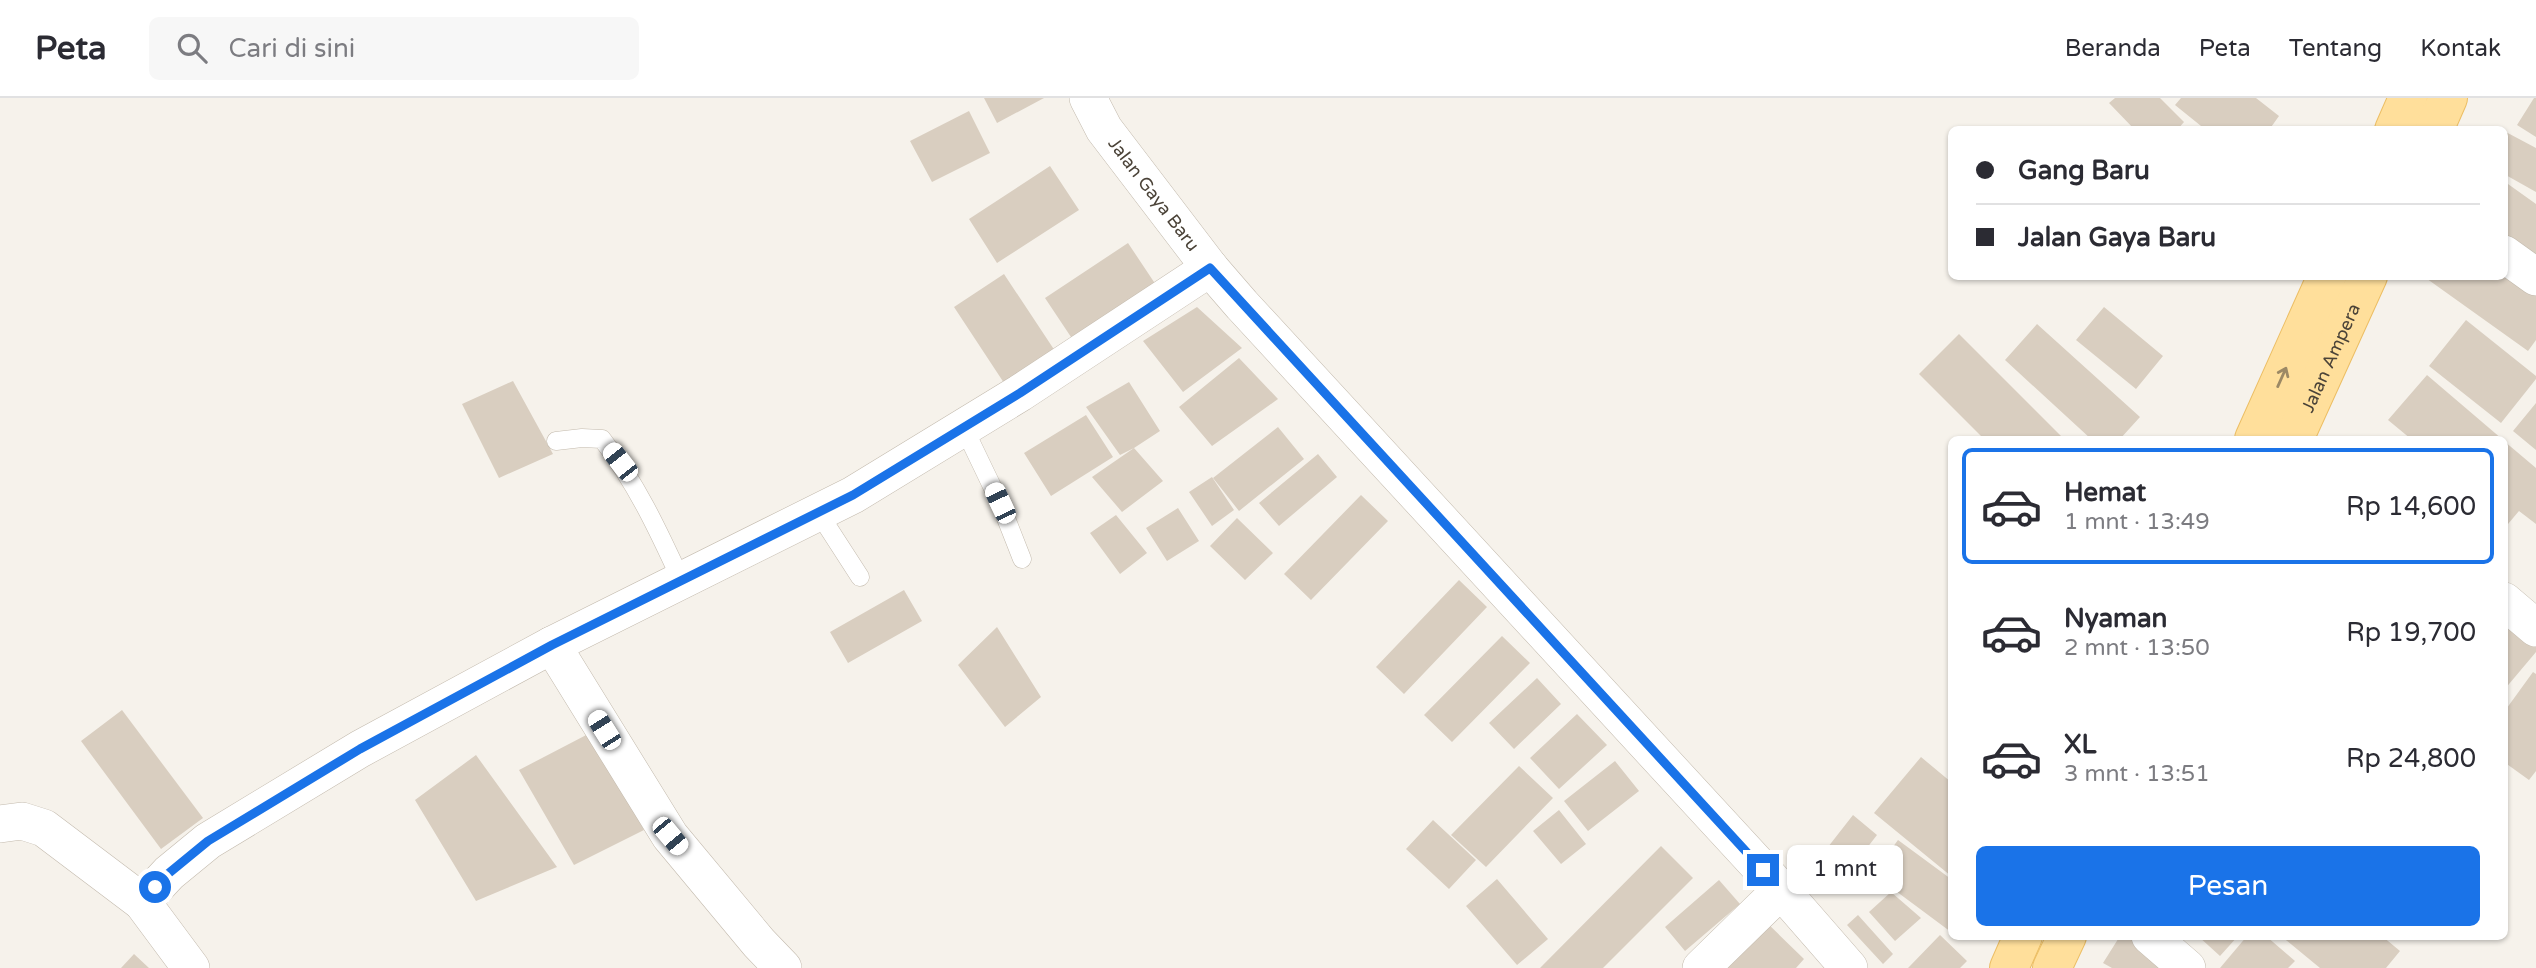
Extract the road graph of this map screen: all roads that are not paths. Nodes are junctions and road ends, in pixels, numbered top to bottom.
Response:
1 (1088, 98) edge
2 (2408, 98) edge
3 (2448, 98) edge
4 (2396, 126) edge
5 (2436, 126) edge
6 (2508, 257) edge
7 (1210, 268) junction
8 (2536, 277) edge
9 (2326, 280) edge
10 (2366, 280) edge
11 (964, 428) junction
12 (2280, 435) edge
13 (556, 441) dead end
14 (818, 512) junction
15 (1021, 559) dead end
16 (860, 577) dead end
17 (681, 580) junction
18 (2508, 604) edge
19 (2536, 628) edge
20 (552, 645) junction
21 (0, 824) edge
22 (1781, 890) junction
23 (142, 902) junction
24 (2021, 940) edge
25 (2065, 940) edge
26 (2155, 940) edge
27 (191, 968) edge
28 (783, 968) edge
29 (1701, 968) edge
30 (1849, 968) edge
31 (2009, 968) edge
32 (2052, 968) edge
33 (2187, 968) edge

1 - 7 street, Jalan Gaya Baru
2 - 4 main road
3 - 5 main road
6 - 8 street
7 - 11 street
7 - 22 street, Jalan Gaya Baru
12 -> 9 main road, Jalan Ampera
10 - 12 main road, Jalan Ampera
11 - 14 street
11 - 15 lane
13 - 17 lane
14 - 16 lane
14 - 17 street
17 - 20 street
18 - 19 street
20 - 23 street
20 - 28 street
21 - 23 street
22 - 29 street
22 - 30 street, Jalan Gaya Baru
23 - 27 street
24 - 31 main road
25 - 32 main road
26 - 33 street

